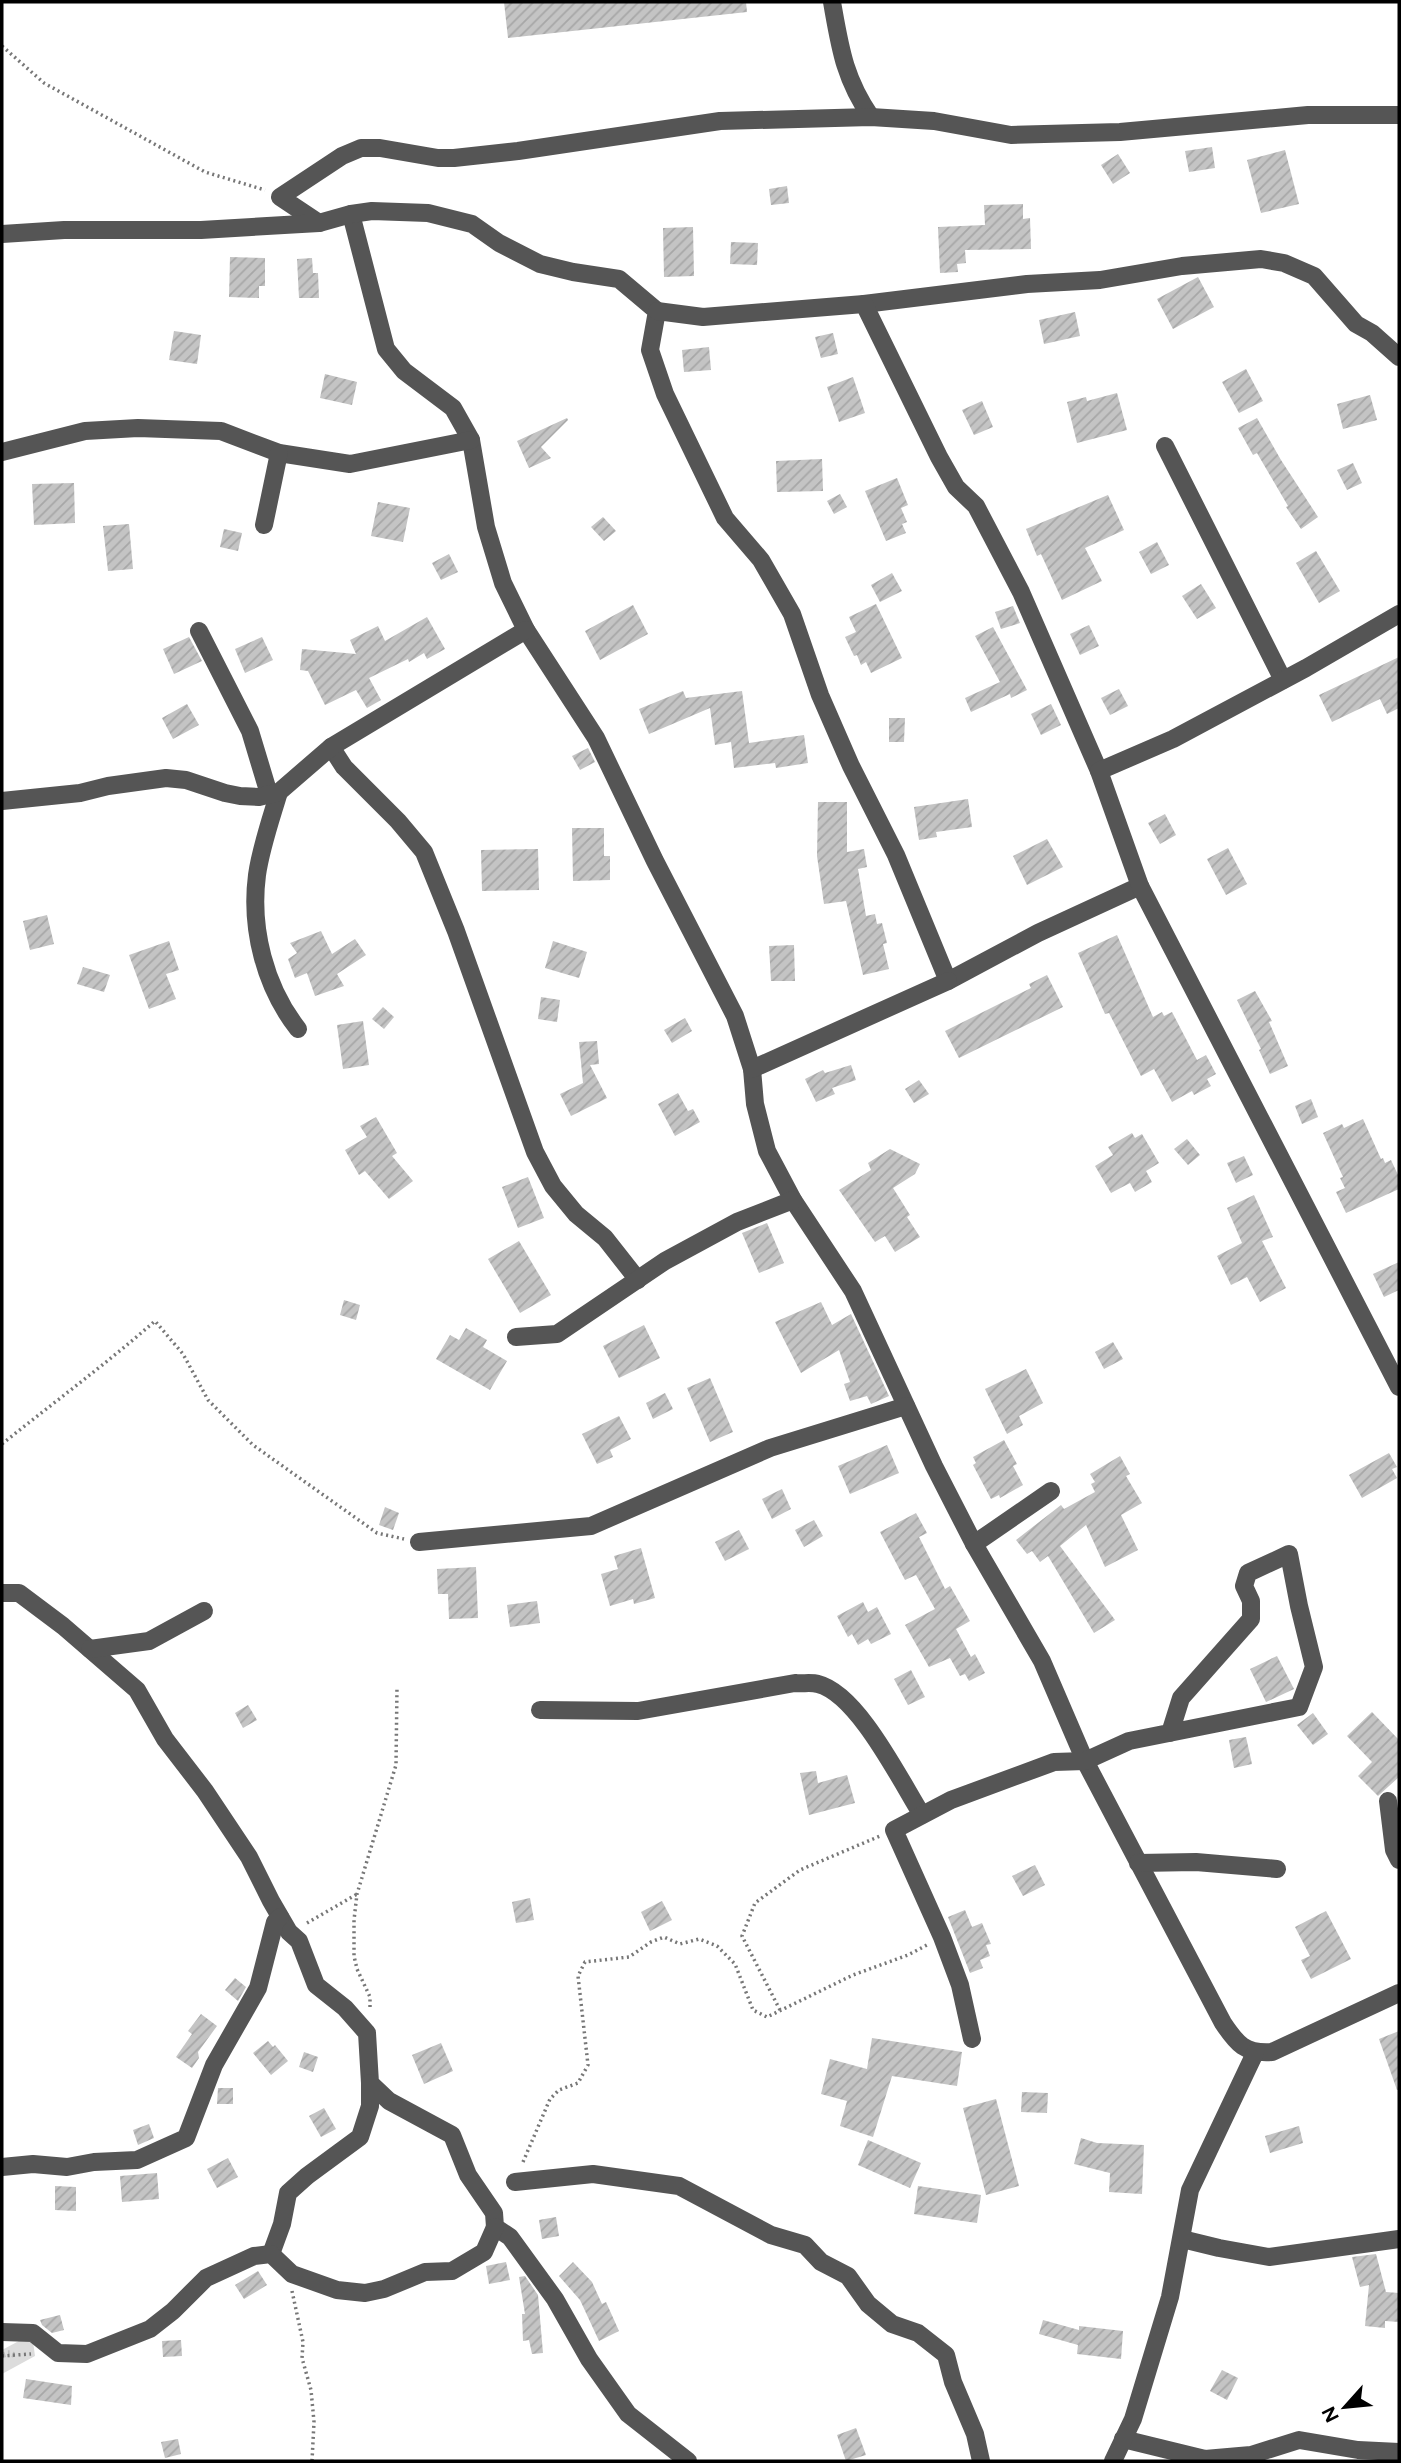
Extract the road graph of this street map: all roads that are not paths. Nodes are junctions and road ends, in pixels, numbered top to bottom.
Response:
1 (832, 2) edge
2 (1399, 115) edge
3 (871, 117) junction
4 (351, 214) junction
5 (319, 223) junction
6 (2, 234) edge
7 (864, 304) junction
8 (657, 311) junction
9 (1399, 357) edge
10 (471, 440) junction
11 (1165, 446) dead end
12 (2, 452) edge
13 (279, 453) junction
14 (264, 525) dead end
15 (1399, 614) edge
16 (526, 630) junction
17 (199, 631) dead end
18 (1283, 680) junction
19 (331, 747) junction
20 (1099, 771) junction
21 (274, 793) junction
22 (2, 801) edge
23 (1140, 886) junction
24 (948, 981) junction
25 (298, 1028) dead end
26 (751, 1069) junction
27 (793, 1199) junction
28 (638, 1280) junction
29 (516, 1337) dead end
30 (1399, 1387) edge
31 (906, 1406) junction
32 (1051, 1491) dead end
33 (419, 1542) road end
34 (974, 1544) junction
35 (2, 1594) edge
36 (204, 1611) dead end
37 (90, 1648) junction
38 (540, 1710) dead end
39 (1170, 1733) junction
40 (1085, 1761) junction
41 (1388, 1801) dead end
42 (922, 1815) junction
43 (1399, 1860) edge
44 (1138, 1863) junction
45 (1277, 1869) dead end
46 (285, 1925) junction
47 (1399, 1993) edge
48 (972, 2039) dead end
49 (1255, 2053) junction
50 (370, 2083) junction
51 (2, 2167) edge
52 (515, 2182) road end
53 (495, 2227) junction
54 (1182, 2239) junction
55 (1399, 2239) edge
56 (271, 2254) junction
57 (2, 2332) edge
58 (1123, 2439) junction
59 (1399, 2452) edge
60 (688, 2461) edge
61 (981, 2461) edge
62 (1113, 2461) edge

1 - 3 street
2 - 3 street
3 - 5 street
4 - 5 street
4 - 8 street
4 - 10 street
5 - 6 street
7 - 8 street
7 - 9 street
7 - 20 street
8 - 24 street
10 - 13 street
10 - 16 street
11 - 18 street
12 - 13 street
13 - 14 street
15 - 18 street
16 - 19 street
16 - 26 street
17 - 21 street
18 - 20 street
19 - 21 street
19 - 28 street
20 - 23 street
21 - 22 street
21 - 25 street
23 - 24 street
23 - 30 street
24 - 26 street
26 - 27 street
27 - 28 street
27 - 31 street
28 - 29 street
31 - 33 street
31 - 34 street
32 - 34 street
34 - 40 street
35 - 37 street
36 - 37 street
37 - 46 street
38 - 42 street
39 - 39 street
39 - 40 street
40 - 42 street
40 - 44 street
41 - 43 street
42 - 48 street
44 - 45 street
44 - 49 street
46 - 50 street
46 - 51 street
47 - 49 street
49 - 54 street
50 - 53 street
50 - 56 street
52 - 61 street
53 - 56 street
53 - 60 street
54 - 55 street
54 - 58 street
56 - 57 street
58 - 59 street
58 - 62 street

